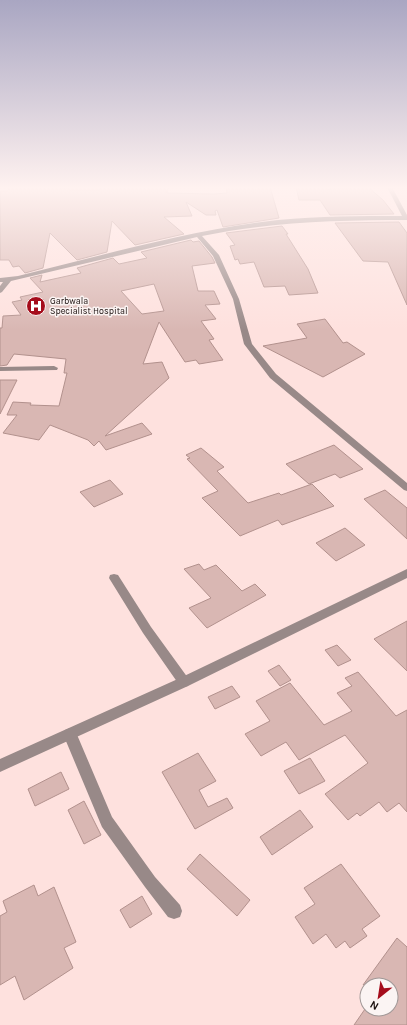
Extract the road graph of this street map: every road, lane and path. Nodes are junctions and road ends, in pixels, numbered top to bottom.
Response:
1 (198, 235) joint
2 (0, 280) edge
3 (8, 280) junction
4 (0, 291) edge
5 (54, 368) dead end
6 (0, 369) edge
7 (407, 488) edge
8 (407, 573) edge
9 (114, 578) dead end
10 (184, 682) junction
11 (70, 734) junction
12 (0, 766) edge
13 (174, 911) dead end

1 - 3 street
1 - 7 street
2 - 3 street
3 - 4 street
5 - 6 street
8 - 10 street
9 - 10 street
10 - 11 street
11 - 12 street
11 - 13 street

